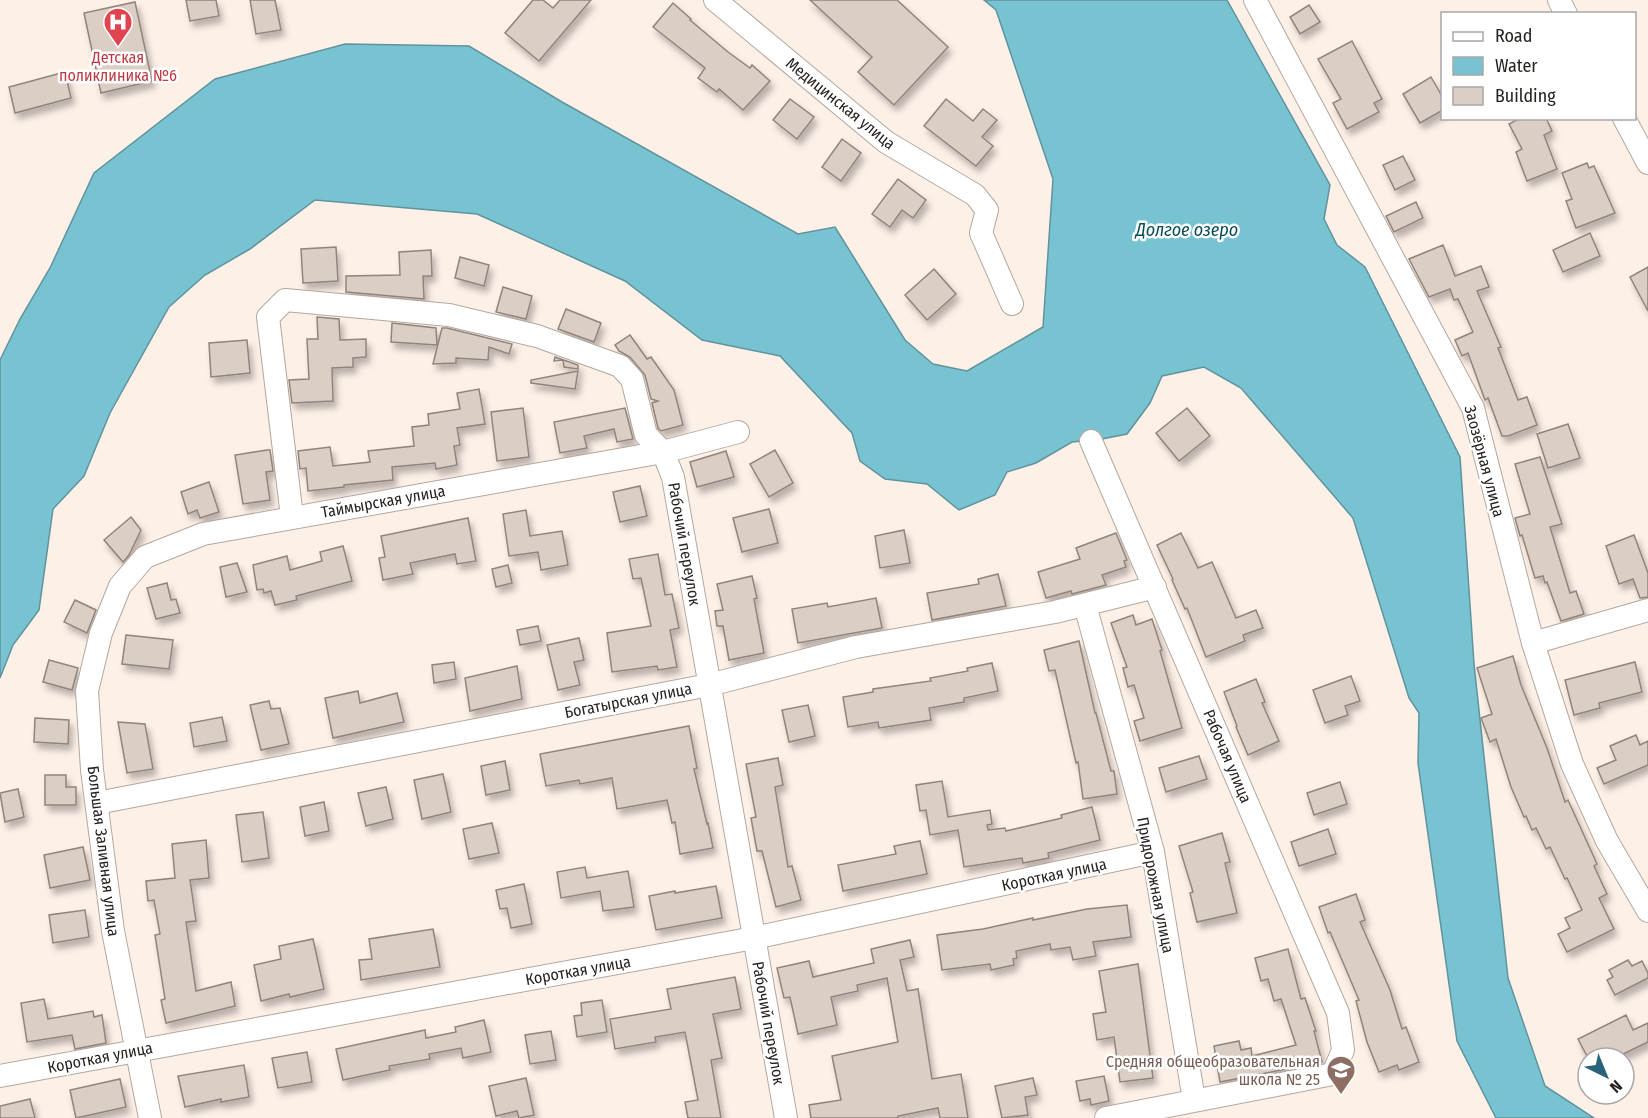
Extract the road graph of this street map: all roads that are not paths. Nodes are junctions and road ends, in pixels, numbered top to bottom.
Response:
1 (716, 0) edge
2 (1255, 0) edge
3 (1625, 120) edge
4 (1648, 163) edge
5 (1012, 304) dead end
6 (738, 432) dead end
7 (1091, 441) dead end
8 (663, 452) junction
9 (292, 517) junction
10 (120, 586) joint
11 (1155, 587) junction
12 (1085, 605) junction
13 (1648, 610) edge
14 (1533, 643) junction
15 (709, 685) junction
16 (97, 802) junction
17 (1153, 852) junction
18 (1648, 911) edge
19 (754, 938) junction
20 (138, 1050) junction
21 (0, 1076) edge
22 (1194, 1100) junction
23 (150, 1118) edge
24 (786, 1118) edge
25 (1106, 1118) edge

1 - 5 street, Медицинская улица
2 - 14 street, Заозёрная улица
3 - 4 street
6 - 8 street, Таймырская улица
7 - 11 street, Рабочая улица
8 - 9 street, Таймырская улица
8 - 9 street, Рабочий переулок
8 - 15 street, Рабочий переулок
9 - 10 street, Таймырская улица
10 - 16 street, Большая Заливная улица
11 - 12 street, Богатырская улица
11 - 22 street, Рабочая улица
12 - 15 street, Богатырская улица
12 - 17 street, Придорожная улица
13 - 14 street
14 - 18 street, Заозёрная улица
15 - 16 street, Богатырская улица
15 - 19 street, Рабочий переулок
16 - 20 street, Большая Заливная улица
17 - 19 street, Короткая улица
17 - 22 street, Придорожная улица
19 - 20 street, Короткая улица
19 - 24 street, Рабочий переулок
20 - 21 street, Короткая улица
20 - 23 street, Большая Заливная улица
22 - 25 street

